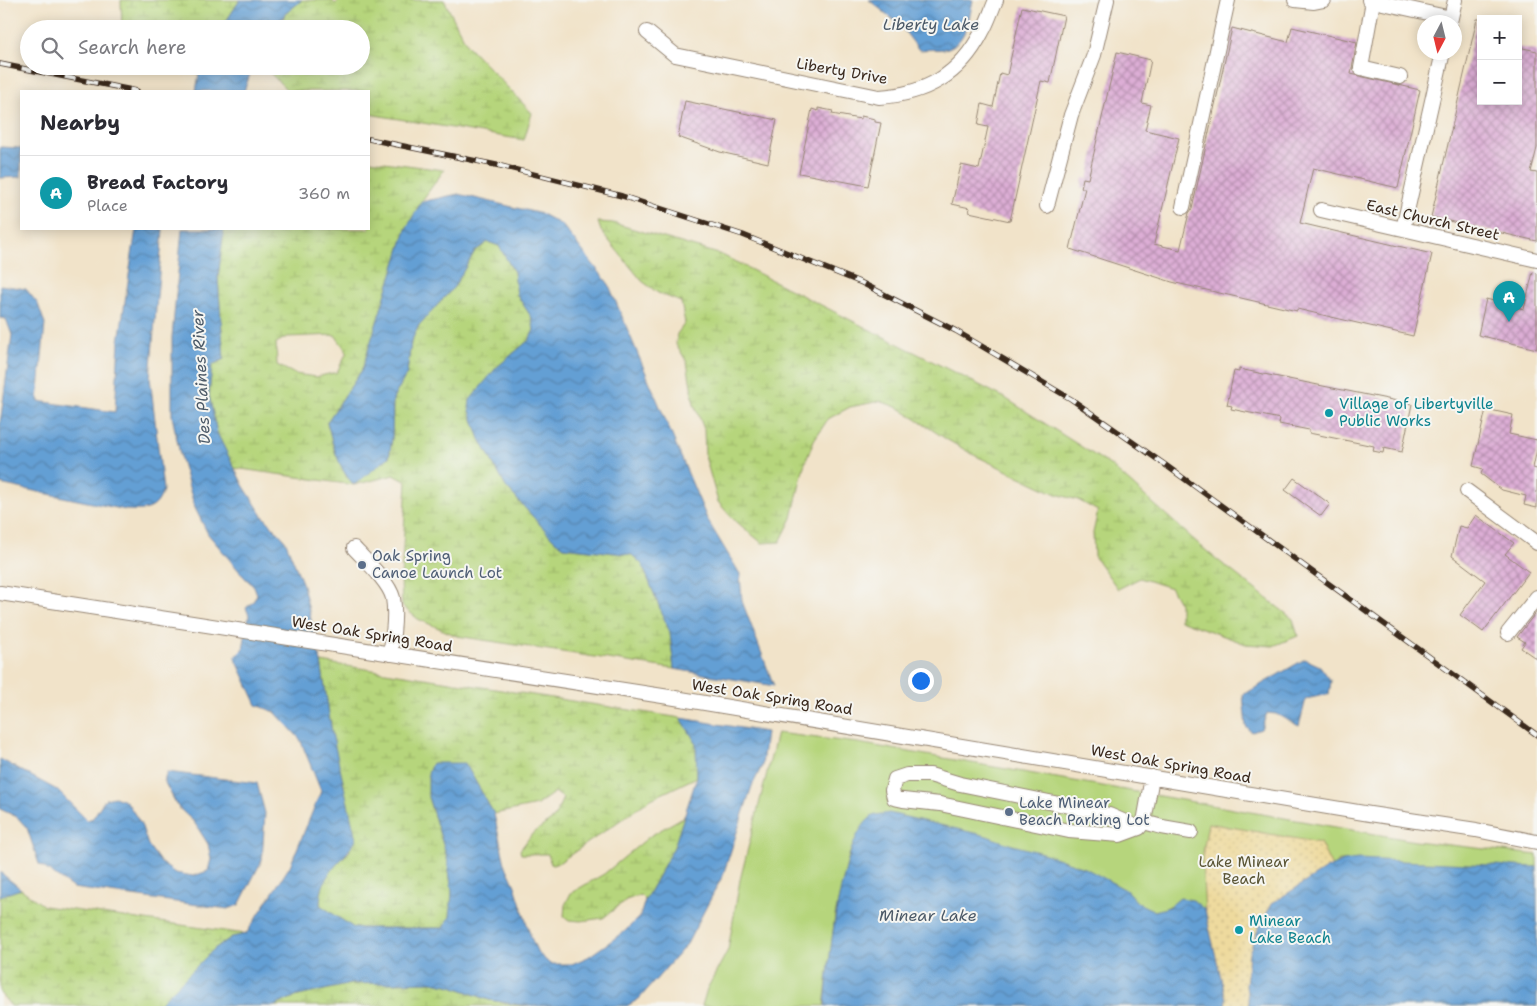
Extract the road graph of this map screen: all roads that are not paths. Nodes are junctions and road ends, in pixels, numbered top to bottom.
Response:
1 (996, 0) edge
2 (1107, 0) edge
3 (1228, 0) edge
4 (1295, 0) edge
5 (1324, 0) edge
6 (1371, 0) edge
7 (1455, 0) edge
8 (1431, 15) edge
9 (1452, 15) edge
10 (646, 32) dead end
11 (1441, 60) edge
12 (1400, 77) dead end
13 (1047, 206) dead end
14 (1183, 207) dead end
15 (1321, 210) dead end
16 (1403, 230) junction
17 (1537, 260) edge
18 (1467, 491) dead end
19 (1537, 542) edge
20 (354, 548) dead end
21 (0, 593) edge
22 (1537, 597) edge
23 (1508, 633) dead end
24 (390, 654) junction
25 (1152, 777) junction
26 (1141, 825) junction
27 (1191, 832) dead end
28 (1537, 842) edge

1 - 10 street, Liberty Drive
2 - 13 street
3 - 14 street
4 - 5 street
6 - 8 street
6 - 12 street
7 - 9 street
11 - 16 street
15 - 16 street, East Church Street
16 - 17 street, East Church Street
18 - 19 street
20 - 24 street
21 - 24 street, West Oak Spring Road
22 - 23 street
24 - 25 street, West Oak Spring Road
25 - 26 street
25 - 28 street, West Oak Spring Road
26 - 26 street
26 - 27 street

